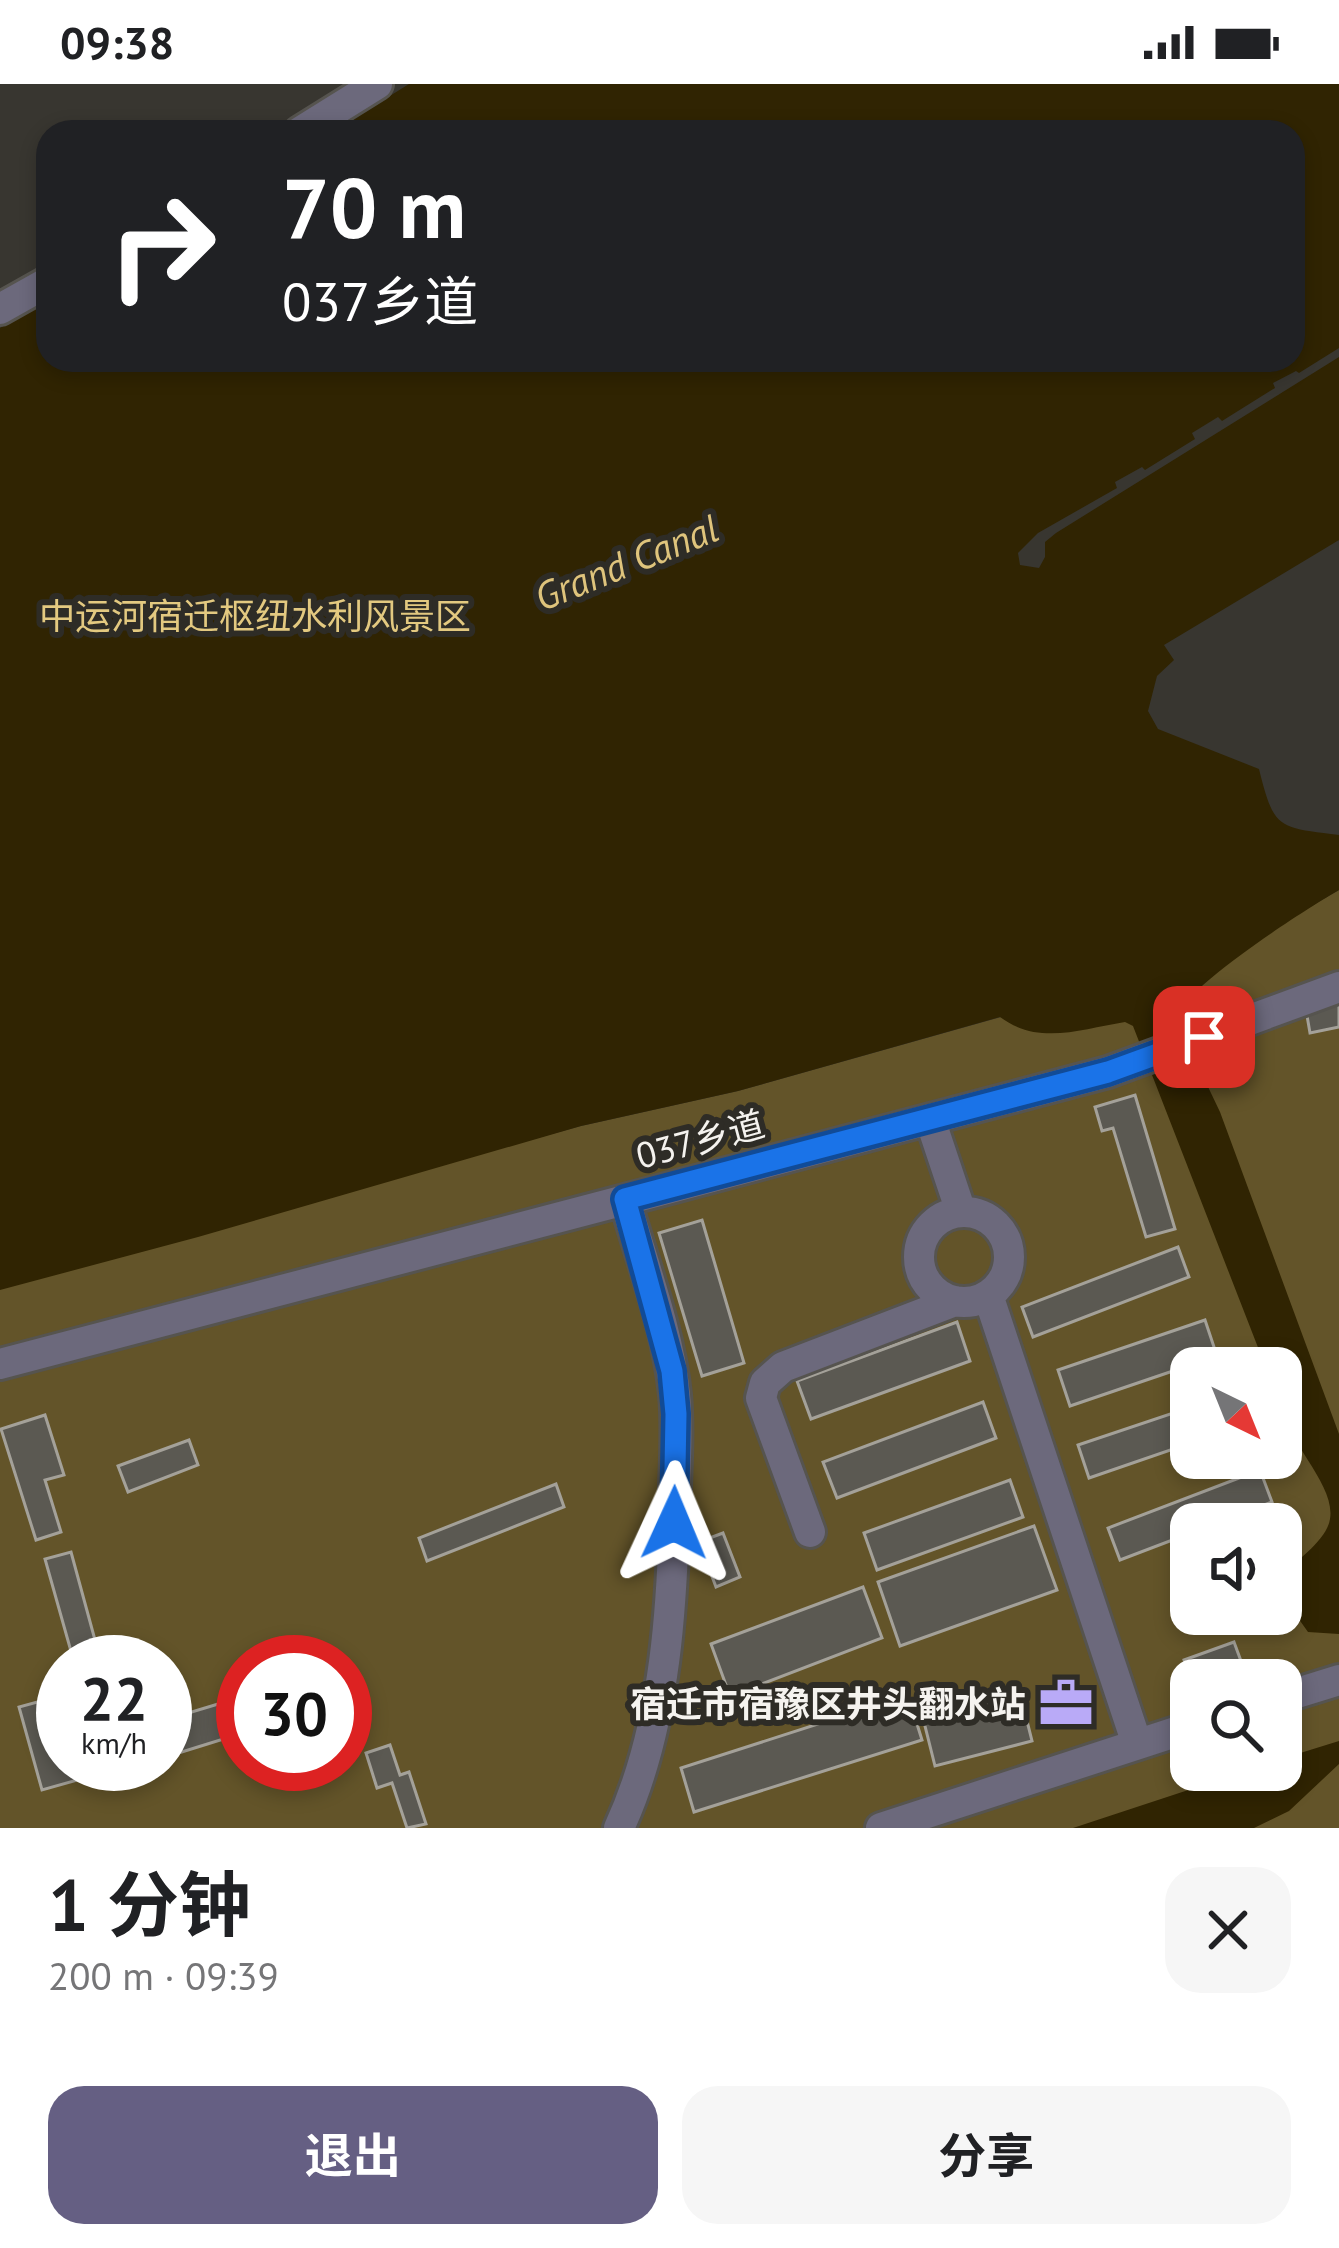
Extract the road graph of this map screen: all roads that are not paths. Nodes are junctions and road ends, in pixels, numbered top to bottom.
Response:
1 (377, 84) edge
2 (319, 120) edge
3 (36, 289) edge
4 (0, 309) edge
5 (1339, 987) edge
6 (930, 1119) junction
7 (625, 1199) junction
8 (962, 1213) junction
9 (988, 1295) junction
10 (955, 1300) junction
11 (0, 1364) edge
12 (810, 1532) dead end
13 (1339, 1680) edge
14 (1302, 1691) edge
15 (1170, 1734) edge
16 (1137, 1744) junction
17 (619, 1828) edge
18 (881, 1828) edge

1 - 2 street
3 - 4 street
5 - 6 street, 037乡道
6 - 7 street, 037乡道
6 - 8 street
7 - 11 street
7 - 17 street, 037乡道
8 - 9 street
8 - 10 street
9 - 10 street
9 - 16 street
10 - 12 street
13 - 14 street
15 - 16 street
16 - 18 street

